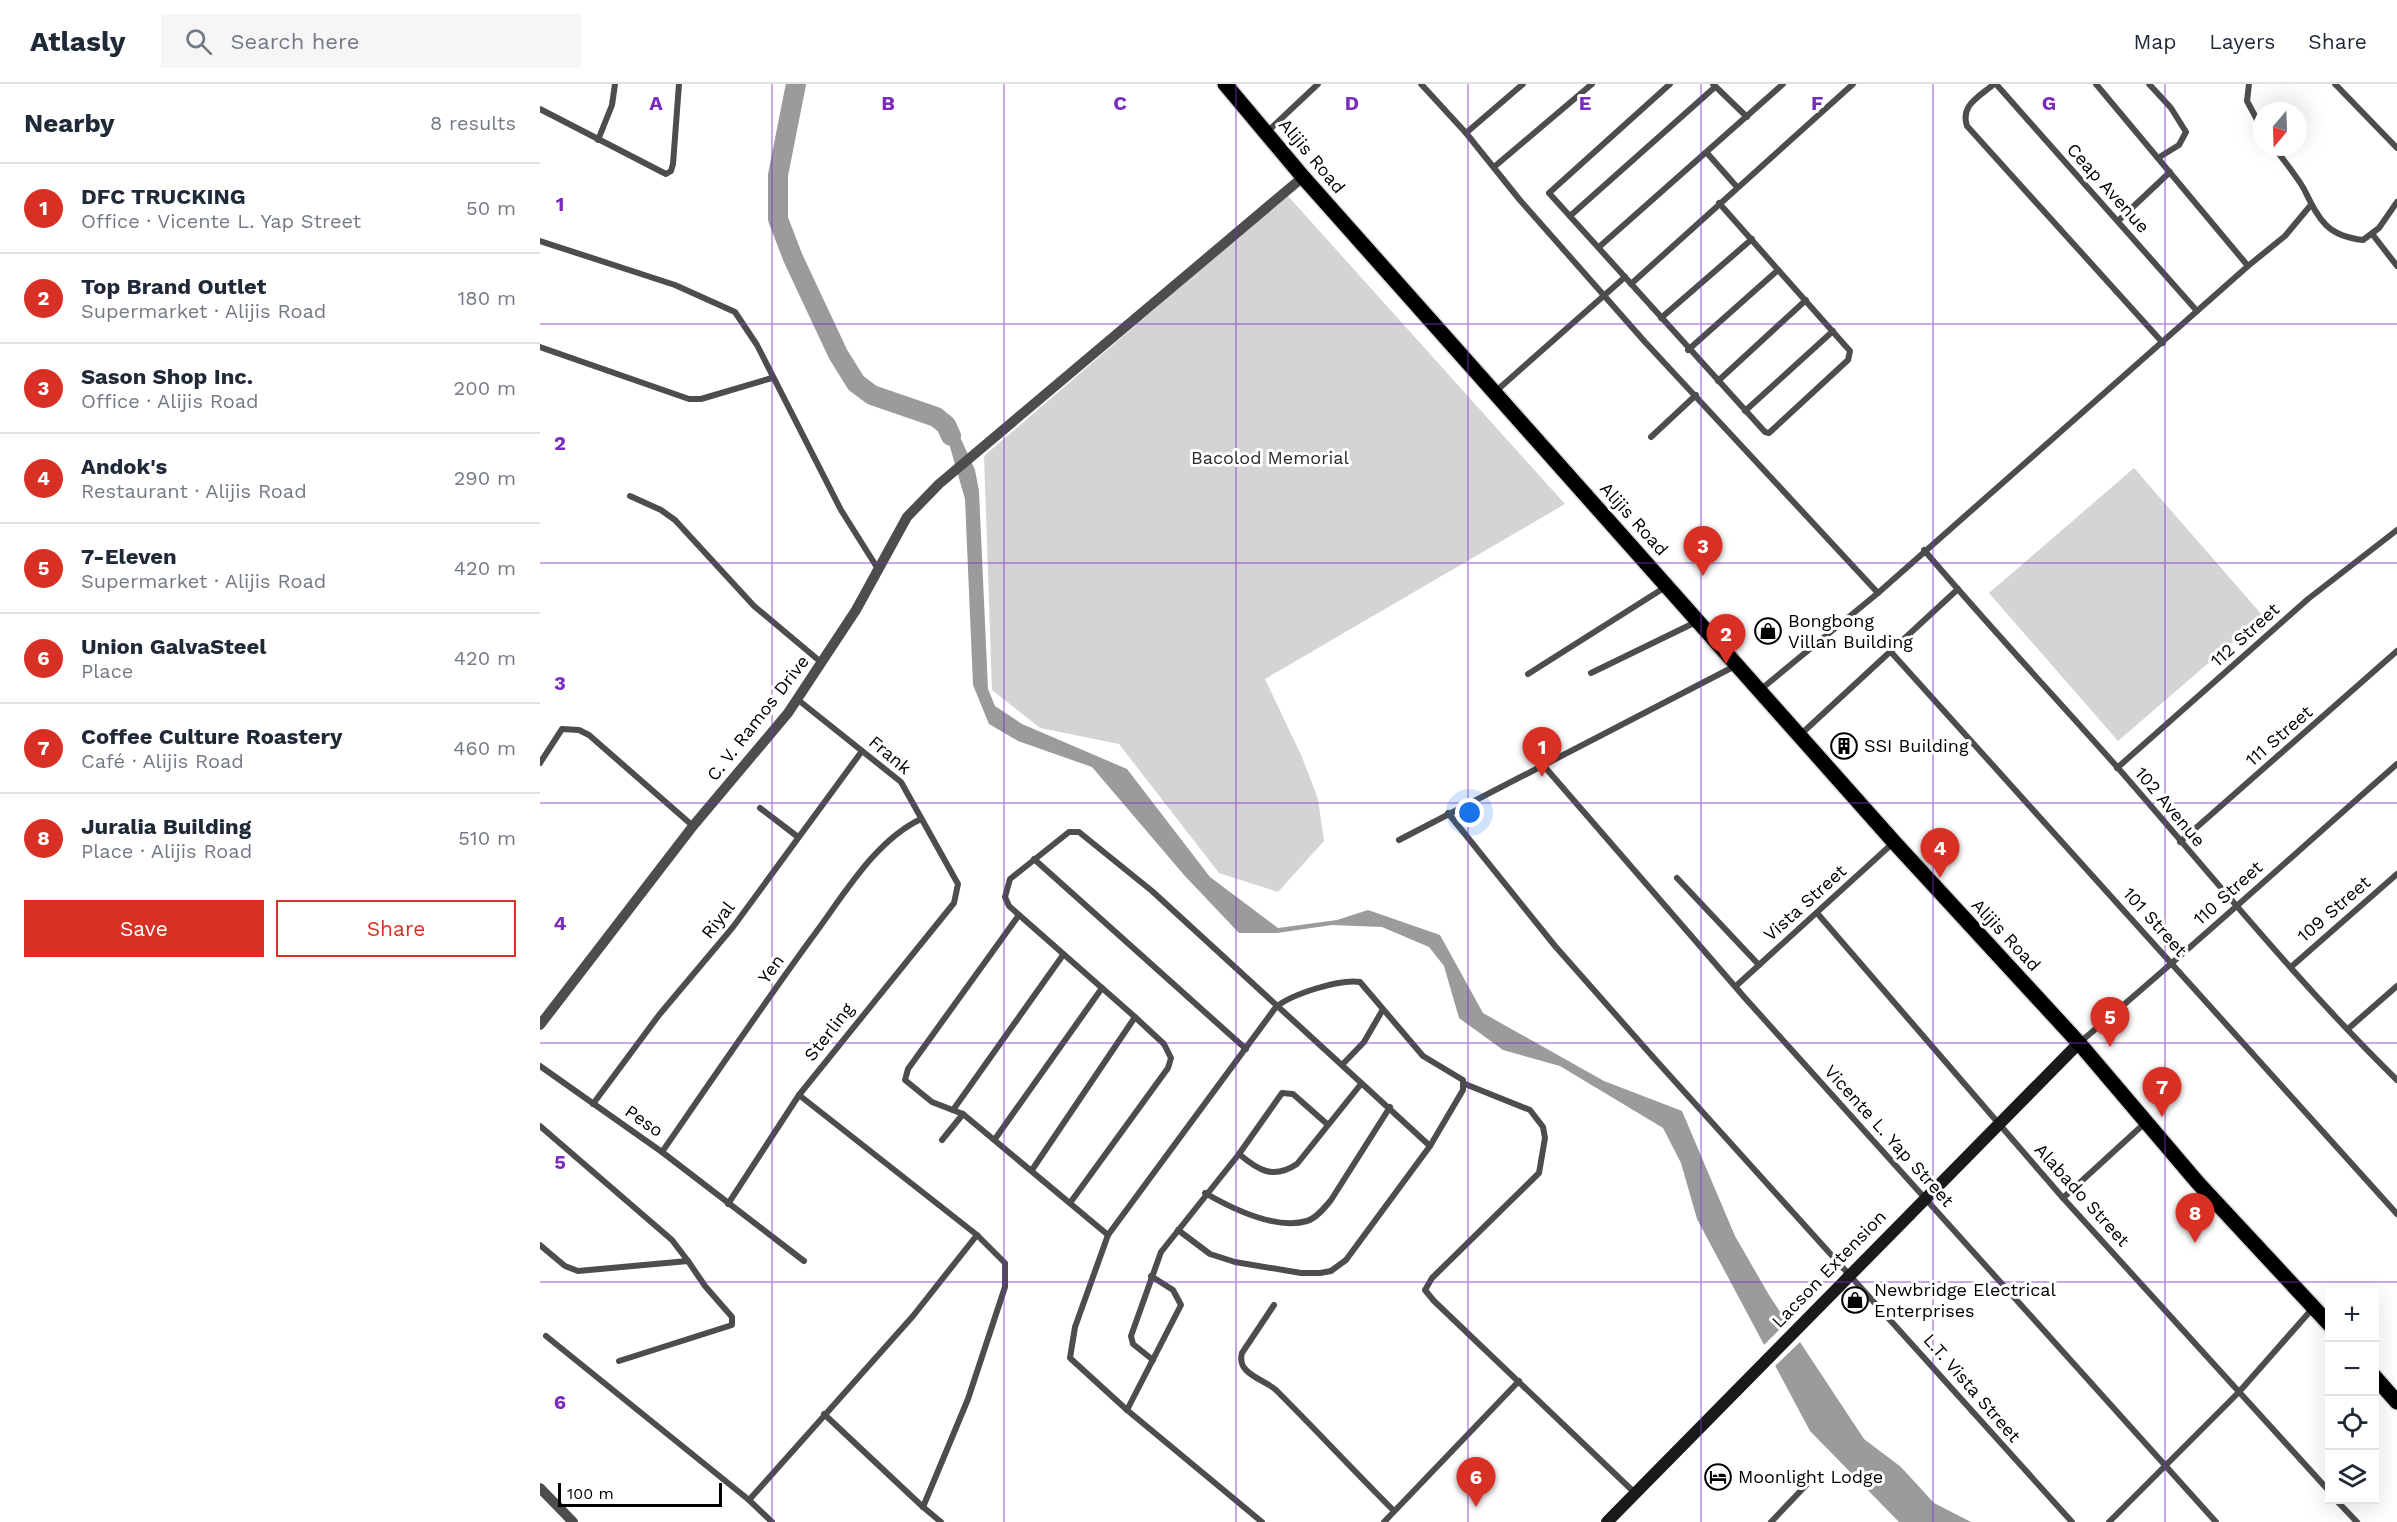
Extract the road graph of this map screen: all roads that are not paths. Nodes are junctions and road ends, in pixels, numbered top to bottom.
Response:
1 (615, 84) edge
2 (679, 84) edge
3 (1225, 84) edge
4 (1318, 84) edge
5 (1421, 84) edge
6 (1523, 84) edge
7 (1592, 84) edge
8 (1670, 84) edge
9 (1783, 84) edge
10 (1853, 84) edge
11 (1995, 84) edge
12 (2096, 84) edge
13 (2149, 84) edge
14 (2249, 84) edge
15 (2334, 84) edge
16 (1714, 86) edge
17 (540, 109) edge
18 (2253, 112) edge
19 (1747, 117) junction
20 (1267, 132) junction
21 (1466, 133) junction
22 (598, 140) junction
23 (2397, 148) edge
24 (1707, 153) junction
25 (2280, 156) edge
26 (2158, 158) junction
27 (1494, 167) junction
28 (2170, 172) junction
29 (1304, 177) junction
30 (1737, 187) junction
31 (2397, 202) edge
32 (1719, 203) junction
33 (2310, 206) junction
34 (1570, 216) junction
35 (2118, 221) junction
36 (2373, 235) junction
37 (1752, 239) junction
38 (540, 241) edge
39 (1599, 247) junction
40 (2248, 266) junction
41 (2397, 266) edge
42 (1778, 270) junction
43 (1624, 277) junction
44 (1631, 284) junction
45 (1604, 295) junction
46 (1806, 300) junction
47 (2198, 311) junction
48 (1660, 318) junction
49 (1833, 331) junction
50 (2163, 343) junction
51 (540, 347) edge
52 (1688, 350) junction
53 (772, 378) junction
54 (1718, 381) junction
55 (1495, 392) junction
56 (1696, 394) junction
57 (1745, 411) junction
58 (1651, 437) dead end
59 (630, 496) dead end
60 (2397, 530) edge
61 (1924, 550) junction
62 (878, 568) junction
63 (1667, 586) junction
64 (1958, 589) junction
65 (1878, 593) junction
66 (1699, 620) junction
67 (1890, 651) junction
68 (2397, 651) edge
69 (822, 663) junction
70 (1738, 664) junction
71 (1591, 673) dead end
72 (1528, 674) dead end
73 (1760, 691) junction
74 (797, 699) junction
75 (1800, 735) junction
76 (862, 751) junction
77 (540, 763) edge
78 (2397, 764) edge
79 (1544, 766) junction
80 (2118, 768) junction
81 (760, 808) dead end
82 (1448, 813) junction
83 (921, 819) junction
84 (693, 826) junction
85 (798, 837) junction
86 (1400, 840) dead end
87 (1894, 842) junction
88 (2180, 842) junction
89 (1034, 859) junction
90 (2397, 874) edge
91 (1677, 878) dead end
92 (958, 884) joint
93 (2234, 906) junction
94 (1817, 912) junction
95 (1019, 915) junction
96 (1063, 955) junction
97 (2173, 964) junction
98 (1759, 965) junction
99 (2291, 967) junction
100 (1736, 986) junction
101 (2397, 986) edge
102 (1102, 988) junction
103 (1276, 1007) junction
104 (1382, 1011) junction
105 (1135, 1017) junction
106 (540, 1025) edge
107 (2349, 1028) junction
108 (2079, 1043) junction
109 (1246, 1049) junction
110 (1342, 1065) junction
111 (540, 1066) edge
112 (2397, 1080) edge
113 (1361, 1084) junction
114 (1465, 1084) junction
115 (799, 1095) junction
116 (593, 1104) junction
117 (1390, 1107) junction
118 (954, 1110) junction
119 (963, 1114) junction
120 (2145, 1123) junction
121 (1327, 1124) junction
122 (1999, 1124) junction
123 (540, 1126) edge
124 (995, 1139) junction
125 (942, 1140) dead end
126 (1430, 1146) junction
127 (662, 1152) junction
128 (1239, 1154) junction
129 (1032, 1170) junction
130 (1205, 1193) junction
131 (1924, 1198) junction
132 (2063, 1198) junction
133 (1070, 1203) junction
134 (728, 1204) junction
135 (2397, 1214) edge
136 (1178, 1230) junction
137 (1108, 1234) junction
138 (977, 1235) junction
139 (540, 1245) edge
140 (688, 1261) junction
141 (804, 1261) dead end
142 (1850, 1273) junction
143 (1151, 1276) junction
144 (1274, 1305) dead end
145 (2314, 1307) junction
146 (2325, 1319) edge
147 (546, 1336) dead end
148 (1153, 1360) junction
149 (619, 1361) dead end
150 (1519, 1381) junction
151 (2379, 1382) edge
152 (2239, 1392) junction
153 (2397, 1402) edge
154 (1127, 1410) junction
155 (824, 1414) junction
156 (2164, 1464) junction
157 (1812, 1479) dead end
158 (2325, 1487) edge
159 (540, 1488) edge
160 (1635, 1493) junction
161 (749, 1500) junction
162 (2340, 1504) edge
163 (923, 1507) junction
164 (1394, 1510) junction
165 (573, 1522) edge
166 (772, 1522) edge
167 (940, 1522) edge
168 (1262, 1522) edge
169 (1384, 1522) edge
170 (1607, 1522) edge
171 (1771, 1522) edge
172 (2072, 1522) edge
173 (2109, 1522) edge
174 (2216, 1522) edge
175 (2357, 1522) edge

1 - 22 street
2 - 22 street
3 - 20 main road, Alijis Road
4 - 20 street
5 - 21 street
6 - 21 street
7 - 27 street
8 - 34 street
9 - 19 street
10 - 30 street
11 - 35 street, Ceap Avenue
11 - 50 street
12 - 26 street
13 - 26 street
14 - 18 street
15 - 23 street
16 - 19 street
16 - 34 street
17 - 22 street
19 - 24 street
20 - 29 main road, Alijis Road
21 - 27 street
24 - 30 street
24 - 39 street
25 - 33 street
26 - 28 street
27 - 45 street
28 - 35 street
28 - 40 street
29 - 55 main road, Alijis Road
29 - 62 street, C. V. Ramos Drive
30 - 32 street
31 - 36 street
32 - 37 street
32 - 44 street
33 - 36 street
33 - 40 street
34 - 39 street
35 - 47 street, Ceap Avenue
36 - 41 street
37 - 42 street
37 - 48 street
38 - 53 street
39 - 43 street
40 - 47 street
42 - 46 street
42 - 52 street
43 - 44 street
43 - 45 street
44 - 48 street
45 - 55 street
45 - 56 street
46 - 49 street
46 - 54 street
47 - 50 street
48 - 52 street
49 - 57 street
49 - 57 street
50 - 61 street
51 - 53 street
52 - 54 street
53 - 62 street
54 - 57 street
55 - 63 main road, Alijis Road
56 - 58 street
56 - 65 street
59 - 69 street
60 - 80 street, 112 Street
61 - 64 street, 102 Avenue
61 - 65 street
62 - 69 street, C. V. Ramos Drive
63 - 66 main road, Alijis Road
63 - 72 street
64 - 67 street
64 - 80 street, 102 Avenue
65 - 73 street
66 - 70 main road, Alijis Road
66 - 71 street
67 - 75 street
67 - 97 street, 101 Street
68 - 88 street, 111 Street
69 - 74 street, C. V. Ramos Drive
70 - 73 main road, Alijis Road
70 - 79 street
73 - 75 main road, Alijis Road
74 - 76 street, Frank
74 - 84 street, C. V. Ramos Drive
75 - 87 main road, Alijis Road
76 - 83 street, Frank
76 - 85 street, Riyal
77 - 84 street
78 - 93 street, 110 Street
79 - 82 street
79 - 100 street, Vicente L. Yap Street
80 - 88 street, 102 Avenue
81 - 85 street
82 - 86 street
82 - 142 street, L.T. Vista Street
83 - 92 street, Frank
83 - 127 street, Yen
84 - 106 street, C. V. Ramos Drive
85 - 116 street, Riyal
87 - 94 street, Vista Street
87 - 108 main road, Alijis Road
88 - 93 street, 102 Avenue
89 - 95 street
89 - 103 street
89 - 109 street
90 - 99 street, 109 Street
91 - 98 street
92 - 115 street, Sterling
93 - 97 street, 110 Street
93 - 99 street, 102 Avenue
94 - 98 street, Vista Street
94 - 122 street, Alabado Street
95 - 96 street
95 - 118 street
96 - 102 street
96 - 118 street
97 - 108 street, 110 Street
97 - 135 street, 101 Street
98 - 100 street, Vista Street
99 - 107 street, 102 Avenue
100 - 131 street, Vicente L. Yap Street
101 - 107 street
102 - 105 street
102 - 124 street
103 - 104 street
103 - 109 street
103 - 110 street
104 - 110 street
104 - 114 street
105 - 129 street
105 - 133 street
107 - 112 street, 102 Avenue
108 - 120 main road, Alijis Road
108 - 122 main road, Lacson Extension
109 - 137 street
110 - 113 street
111 - 116 street, Peso
113 - 117 street
113 - 121 street
114 - 126 street
114 - 150 street
115 - 134 street, Sterling
115 - 138 street
116 - 127 street, Peso
117 - 126 street
117 - 130 street
118 - 119 street
119 - 124 street
119 - 125 street
120 - 132 street
120 - 145 main road, Alijis Road
121 - 128 street
121 - 128 street
122 - 131 main road, Lacson Extension
122 - 132 street, Alabado Street
123 - 140 street
124 - 129 street
126 - 136 street
127 - 134 street, Peso
128 - 130 street
129 - 133 street
130 - 136 street
131 - 142 main road, Lacson Extension
131 - 156 street, Vicente L. Yap Street
132 - 152 street, Alabado Street
133 - 137 street
134 - 141 street, Peso
136 - 143 street
137 - 154 street
138 - 155 street
138 - 163 street
139 - 140 street
140 - 149 street
142 - 160 main road, Lacson Extension
142 - 172 street, L.T. Vista Street
143 - 148 street
143 - 148 street
144 - 164 street
145 - 146 main road, Alijis Road
145 - 152 street
147 - 161 street
148 - 154 street
150 - 160 street
150 - 164 street
151 - 153 main road
152 - 156 street
152 - 158 street, Alabado Street
154 - 168 street
155 - 161 street
155 - 163 street
156 - 173 street
156 - 174 street, Vicente L. Yap Street
157 - 171 street
159 - 165 street
160 - 170 main road, Lacson Extension
161 - 166 street
162 - 175 street
163 - 167 street
164 - 169 street

